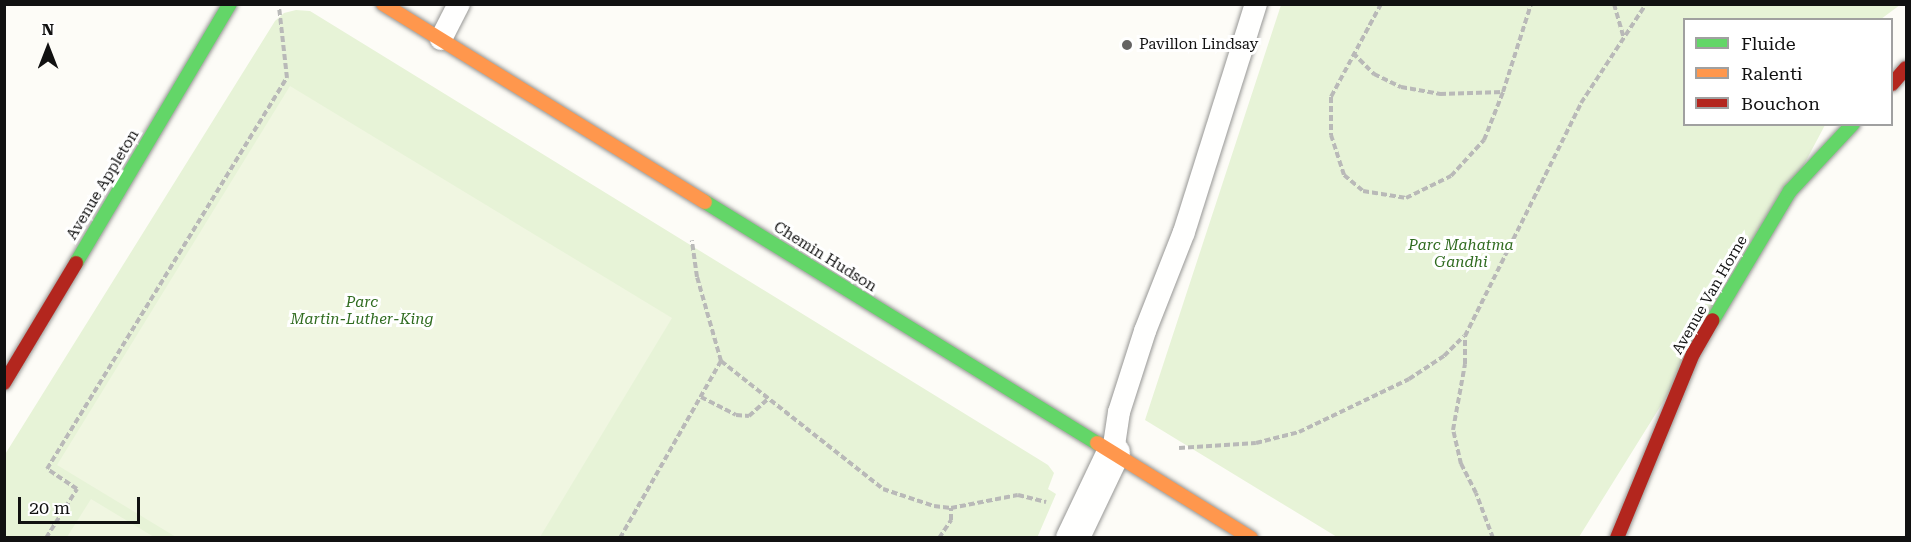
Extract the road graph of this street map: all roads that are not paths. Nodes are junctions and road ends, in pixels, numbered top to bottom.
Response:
1 (230, 4) edge
2 (383, 4) edge
3 (459, 4) edge
4 (1256, 4) edge
5 (441, 39) junction
6 (1906, 69) edge
7 (1893, 83) edge
8 (1851, 126) edge
9 (4, 383) edge
10 (1113, 453) junction
11 (1072, 537) edge
12 (1251, 537) edge
13 (1617, 537) edge

1 - 9 street, Avenue Appleton
2 - 5 street, Chemin Hudson
3 - 5 lane
4 - 10 lane
5 - 10 street, Chemin Hudson
6 - 7 street
8 - 13 street, Avenue Van Horne
10 - 11 street
10 - 12 street, Chemin Hudson

